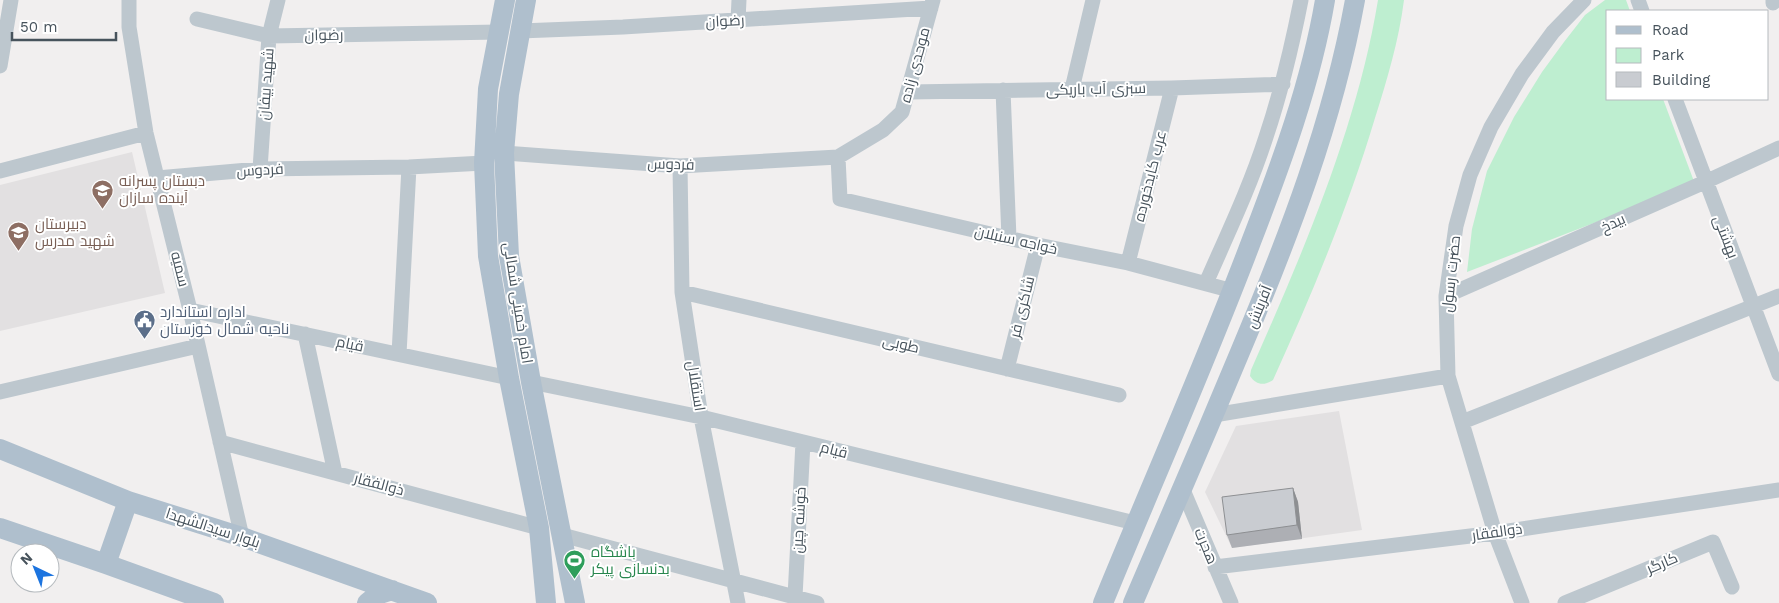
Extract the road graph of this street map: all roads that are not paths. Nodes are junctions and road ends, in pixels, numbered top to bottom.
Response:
1 (11, 0) edge
2 (130, 0) edge
3 (278, 0) edge
4 (505, 0) edge
5 (526, 0) edge
6 (739, 0) edge
7 (1093, 0) edge
8 (1301, 0) edge
9 (1325, 0) edge
10 (1355, 0) edge
11 (1584, 0) edge
12 (932, 4) edge
13 (197, 19) dead end
14 (738, 20) junction
15 (520, 31) junction
16 (499, 32) junction
17 (269, 36) junction
18 (0, 66) edge
19 (1282, 84) junction
20 (1172, 88) junction
21 (1072, 89) junction
22 (1003, 90) junction
23 (908, 92) junction
24 (1675, 100) edge
25 (146, 133) junction
26 (1779, 148) edge
27 (504, 153) junction
28 (838, 158) junction
29 (484, 163) junction
30 (409, 166) junction
31 (680, 166) junction
32 (260, 169) junction
33 (0, 171) edge
34 (157, 178) junction
35 (1706, 182) junction
36 (1009, 238) junction
37 (1038, 245) junction
38 (1128, 263) junction
39 (1206, 283) junction
40 (1233, 291) junction
41 (682, 292) junction
42 (1446, 296) junction
43 (1779, 296) edge
44 (1753, 306) junction
45 (190, 310) junction
46 (305, 334) junction
47 (198, 346) junction
48 (398, 354) junction
49 (1007, 369) junction
50 (1779, 374) edge
51 (1448, 376) junction
52 (509, 378) junction
53 (531, 382) junction
54 (0, 392) edge
55 (1119, 395) dead end
56 (1214, 415) junction
57 (701, 417) junction
58 (1462, 422) junction
59 (220, 442) junction
60 (803, 442) junction
61 (0, 448) edge
62 (335, 473) junction
63 (1183, 490) junction
64 (1779, 490) edge
65 (128, 501) junction
66 (1135, 523) junction
67 (0, 528) edge
68 (539, 528) junction
69 (1495, 533) junction
70 (562, 535) junction
71 (242, 537) junction
72 (106, 564) junction
73 (1215, 567) junction
74 (734, 581) junction
75 (1732, 587) dead end
76 (392, 590) junction
77 (795, 597) junction
78 (214, 603) edge
79 (367, 603) edge
80 (427, 603) edge
81 (546, 603) edge
82 (574, 603) edge
83 (738, 603) edge
84 (817, 603) edge
85 (1103, 603) edge
86 (1133, 603) edge
87 (1231, 603) edge
88 (1522, 603) edge
89 (1565, 603) edge

1 - 18 street
2 - 25 street, سمیه
3 - 17 street, شهید بیفان
4 - 16 main road, امام خمینی شمالی
5 - 15 main road, امام خمینی شمالی
6 - 14 street
7 - 21 street
8 - 19 street
9 - 40 main road, آفرینش
10 - 56 main road, آفرینش
11 - 42 street, حضرت رسول
12 - 14 street, رضوان
12 - 23 street, موحدی زاده
13 - 17 street, رضوان
14 - 15 street, رضوان
15 - 27 main road, امام خمینی شمالی
16 - 17 street, رضوان
16 - 29 main road, امام خمینی شمالی
17 - 32 street, شهید بیفان
19 - 20 street, سبزی آب باریکی
19 - 39 street
20 - 21 street, سبزی آب باریکی
20 - 38 street, عرب کایدخورده
21 - 22 street, سبزی آب باریکی
22 - 23 street, سبزی آب باریکی
22 - 36 street
23 - 28 street, موحدی زاده
24 - 35 street, بهشتی
25 - 33 street
25 - 34 street, سمیه
26 - 35 street, بیدخ
27 - 31 street, فردوس
27 - 53 main road, امام خمینی شمالی
28 - 31 street, فردوس
28 - 36 street, خواجه سنبلان
29 - 30 street, فردوس
29 - 52 main road, امام خمینی شمالی
30 - 32 street, فردوس
30 - 48 street
31 - 41 street, استقلال
32 - 34 street, فردوس
34 - 45 street, سمیه
35 - 42 street, بیدخ
35 - 44 street, بهشتی
36 - 37 street, خواجه سنبلان
37 - 38 street, خواجه سنبلان
37 - 49 street, شاکری فر
38 - 39 street, خواجه سنبلان
39 - 40 street, خواجه سنبلان
40 - 66 main road, آفرینش
41 - 49 street, طوبی
41 - 57 street, استقلال
42 - 51 street, حضرت رسول
43 - 44 street
44 - 50 street, بهشتی
44 - 58 street
45 - 46 street, قیام
45 - 47 street, سمیه
46 - 48 street, قیام
46 - 62 street
47 - 54 street
47 - 59 street, سمیه
48 - 52 street, قیام
49 - 55 street, طوبی
51 - 56 street
51 - 58 street, حضرت رسول
52 - 68 main road, امام خمینی شمالی
53 - 57 street, قیام
53 - 70 main road, امام خمینی شمالی
56 - 63 main road, آفرینش
57 - 60 street, قیام
57 - 74 street, استقلال
58 - 69 street, حضرت رسول
59 - 62 street, ذوالفقار
59 - 71 street, سمیه
60 - 66 street, قیام
60 - 77 street, خوشه چین
61 - 65 main road, بلوار سیدالشهدا
62 - 68 street, ذوالفقار
63 - 73 street, هجرت
63 - 86 main road, آفرینش
64 - 69 street, ذوالفقار
65 - 71 main road, بلوار سیدالشهدا
65 - 72 main road
66 - 85 main road, آفرینش
67 - 72 main road
68 - 81 main road, امام خمینی شمالی
69 - 73 street, ذوالفقار
69 - 88 street, حضرت رسول
70 - 74 street
70 - 82 main road, امام خمینی شمالی
71 - 76 main road, بلوار سیدالشهدا
72 - 78 main road
73 - 87 street, هجرت
74 - 77 street
74 - 83 street, استقلال
75 - 89 street, کارگر
76 - 79 main road
76 - 80 main road, بلوار سیدالشهدا
77 - 84 street

